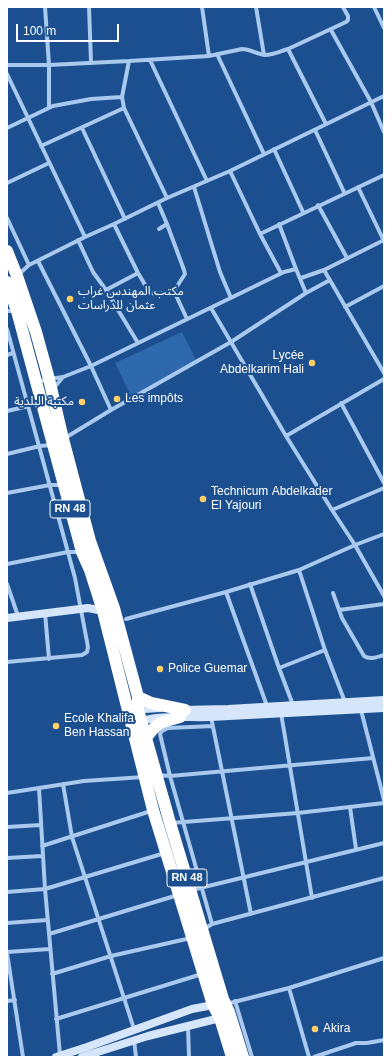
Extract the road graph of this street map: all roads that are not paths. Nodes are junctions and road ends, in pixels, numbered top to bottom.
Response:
1 (45, 7) edge
2 (89, 7) edge
3 (202, 7) edge
4 (256, 7) edge
5 (343, 7) edge
6 (374, 7) edge
7 (384, 28) edge
8 (331, 30) junction
9 (288, 49) junction
10 (217, 54) junction
11 (264, 55) junction
12 (209, 56) junction
13 (150, 60) junction
14 (129, 61) junction
15 (91, 62) junction
16 (7, 65) edge
17 (49, 65) junction
18 (7, 74) edge
19 (384, 96) edge
20 (122, 97) junction
21 (371, 102) junction
22 (49, 108) junction
23 (124, 108) junction
24 (28, 118) junction
25 (326, 124) junction
26 (7, 128) edge
27 (82, 128) junction
28 (315, 130) junction
29 (384, 132) edge
30 (40, 146) junction
31 (274, 149) junction
32 (264, 154) junction
33 (49, 163) junction
34 (230, 171) junction
35 (384, 174) edge
36 (207, 181) junction
37 (7, 183) edge
38 (194, 187) junction
39 (358, 187) junction
40 (344, 192) junction
41 (167, 198) junction
42 (158, 203) junction
43 (318, 205) junction
44 (303, 212) junction
45 (7, 218) edge
46 (125, 219) junction
47 (114, 224) junction
48 (167, 224) junction
49 (279, 224) junction
50 (9, 226) edge
51 (158, 229) dead end
52 (260, 234) junction
53 (85, 237) junction
54 (78, 240) junction
55 (384, 241) edge
56 (7, 251) edge
57 (347, 258) junction
58 (38, 261) junction
59 (29, 266) junction
60 (296, 269) junction
61 (324, 270) junction
62 (138, 273) junction
63 (281, 273) junction
64 (301, 278) junction
65 (12, 279) edge
66 (330, 280) junction
67 (384, 286) edge
68 (106, 290) junction
69 (174, 291) junction
70 (306, 293) junction
71 (231, 298) junction
72 (345, 307) junction
73 (211, 308) junction
74 (12, 311) edge
75 (187, 319) junction
76 (7, 329) edge
77 (231, 342) junction
78 (138, 343) junction
79 (13, 353) junction
80 (7, 355) edge
81 (91, 366) junction
82 (384, 373) edge
83 (63, 377) junction
84 (49, 379) junction
85 (384, 379) edge
86 (36, 382) junction
87 (52, 392) junction
88 (39, 395) junction
89 (341, 403) junction
90 (29, 406) junction
91 (111, 410) junction
92 (7, 411) edge
93 (286, 436) junction
94 (58, 442) junction
95 (40, 446) junction
96 (7, 454) edge
97 (384, 483) edge
98 (50, 485) junction
99 (64, 485) junction
100 (384, 488) edge
101 (7, 493) edge
102 (332, 510) junction
103 (384, 534) edge
104 (355, 545) junction
105 (68, 552) junction
106 (82, 552) junction
107 (7, 564) edge
108 (300, 570) junction
109 (7, 584) edge
110 (250, 584) junction
111 (226, 592) junction
112 (333, 594) dead end
113 (384, 596) edge
114 (384, 604) edge
115 (108, 609) junction
116 (82, 610) junction
117 (339, 610) junction
118 (45, 613) junction
119 (18, 617) junction
120 (7, 618) edge
121 (126, 619) dead end
122 (325, 650) junction
123 (384, 655) edge
124 (49, 659) junction
125 (7, 662) edge
126 (279, 668) junction
127 (138, 697) junction
128 (384, 700) edge
129 (345, 702) junction
130 (294, 705) junction
131 (268, 707) junction
132 (384, 708) edge
133 (360, 709) junction
134 (281, 713) junction
135 (183, 714) junction
136 (211, 717) junction
137 (135, 718) junction
138 (213, 726) junction
139 (146, 738) junction
140 (373, 758) junction
141 (290, 765) junction
142 (222, 771) junction
143 (157, 775) junction
144 (170, 776) junction
145 (144, 777) junction
146 (382, 780) edge
147 (63, 784) junction
148 (39, 788) junction
149 (7, 793) edge
150 (384, 802) edge
151 (350, 807) junction
152 (153, 810) junction
153 (298, 813) junction
154 (231, 818) junction
155 (182, 822) junction
156 (41, 824) junction
157 (170, 824) junction
158 (7, 827) edge
159 (72, 837) junction
160 (384, 843) edge
161 (42, 846) junction
162 (356, 849) junction
163 (166, 853) junction
164 (42, 856) junction
165 (7, 858) edge
166 (306, 861) junction
167 (243, 876) junction
168 (85, 877) junction
169 (384, 878) edge
170 (45, 889) junction
171 (190, 891) junction
172 (7, 892) edge
173 (312, 898) junction
174 (251, 914) junction
175 (99, 919) junction
176 (47, 920) junction
177 (7, 923) edge
178 (207, 928) junction
179 (49, 934) junction
180 (192, 938) junction
181 (50, 949) junction
182 (7, 952) edge
183 (111, 956) junction
184 (384, 958) edge
185 (52, 974) junction
186 (203, 974) junction
187 (289, 988) junction
188 (125, 998) junction
189 (7, 1000) edge
190 (15, 1000) junction
191 (225, 1007) junction
192 (56, 1019) junction
193 (188, 1026) junction
194 (134, 1030) junction
195 (134, 1040) junction
196 (384, 1040) edge
197 (58, 1056) edge
198 (23, 1057) edge
199 (82, 1057) edge
200 (136, 1057) edge
201 (189, 1057) edge
202 (232, 1057) edge
203 (243, 1057) edge
204 (252, 1057) edge
205 (309, 1057) edge
206 (314, 1057) edge

1 - 17 street
2 - 15 street
3 - 12 street
4 - 11 street
5 - 8 street
6 - 7 street
8 - 9 street
8 - 21 street
9 - 11 street
9 - 25 street
10 - 11 street
10 - 12 street
10 - 32 street
12 - 13 street
13 - 14 street
13 - 36 street
14 - 15 street
14 - 20 street
15 - 17 street
16 - 17 street
17 - 22 street
18 - 24 street
19 - 21 street
20 - 22 street
20 - 23 street
21 - 25 street
21 - 29 street
22 - 24 street
23 - 27 street
23 - 41 street
24 - 26 street
24 - 30 street
25 - 28 street
27 - 30 street
27 - 46 street
28 - 31 street
28 - 40 street
30 - 33 street
31 - 32 street
31 - 44 street
32 - 34 street
33 - 37 street
33 - 53 street
34 - 36 street
34 - 52 street
35 - 39 street
36 - 38 street
38 - 41 street
38 - 71 street
39 - 40 street
39 - 55 street
40 - 43 street
41 - 42 street
42 - 46 street
42 - 48 street
43 - 44 street
43 - 57 street
44 - 49 street
45 - 50 street
46 - 47 street
47 - 53 street
47 - 62 street
48 - 51 street
48 - 69 street
49 - 52 street
49 - 60 street
50 - 59 street
52 - 63 street
53 - 54 street
54 - 58 street
54 - 68 street
55 - 57 street
56 - 65 highway, RN 48
57 - 61 street
58 - 59 street
58 - 81 street
59 - 65 street
60 - 63 street
60 - 64 street
61 - 64 street
61 - 66 street
62 - 68 street
62 - 69 street
63 - 71 street
64 - 70 street
65 - 74 highway, RN 48
65 - 84 highway, RN 48
66 - 70 street
66 - 72 street
67 - 72 street
68 - 78 street
69 - 75 street
70 - 77 street
71 - 73 street
72 - 82 street
73 - 75 street
73 - 77 street
74 - 86 highway, RN 48
75 - 78 street
76 - 79 street
77 - 91 street
77 - 93 street
78 - 81 street
79 - 80 street
79 - 90 street
81 - 83 street
81 - 91 street
83 - 84 street
83 - 87 street
84 - 86 street
84 - 87 highway, RN 48
85 - 89 street
86 - 88 highway, RN 48
87 - 88 street
87 - 94 highway, RN 48
88 - 94 highway, RN 48
89 - 93 street
89 - 97 street
90 - 92 street
90 - 95 street
91 - 94 street
93 - 102 street
94 - 95 street
94 - 99 highway, RN 48
94 - 115 highway, RN 48
95 - 96 street
95 - 98 street
98 - 99 street
98 - 101 street
98 - 105 street
99 - 106 highway, RN 48
100 - 102 street
102 - 104 street
103 - 104 street
104 - 108 street
104 - 113 street
105 - 106 street
105 - 107 street
105 - 116 street
106 - 115 highway, RN 48
108 - 110 street
108 - 122 street
109 - 119 street
110 - 111 street
110 - 126 street
111 - 121 street
111 - 131 street
112 - 117 street
114 - 117 street
115 - 116 street
115 - 127 highway, RN 48
115 - 137 highway, RN 48
116 - 118 street
116 - 124 street
117 - 123 street
118 - 119 street
118 - 124 street
119 - 120 street
122 - 126 street
122 - 129 street
124 - 125 street
126 - 130 street
127 - 135 highway
127 - 137 highway, RN 48
128 - 129 street
129 - 130 street
130 - 131 street
131 - 135 street
132 - 133 street
133 - 134 street
133 - 140 street
134 - 136 street
134 - 141 street
135 - 136 street
135 - 137 street
135 - 139 highway
136 - 138 street
137 - 139 highway, RN 48
137 - 145 highway, RN 48
138 - 142 street
138 - 144 street
139 - 143 highway, RN 48
140 - 141 street
140 - 146 street
141 - 142 street
141 - 153 street
142 - 144 street
142 - 154 street
143 - 144 street
143 - 145 street
143 - 157 highway, RN 48
144 - 155 street
145 - 147 street
145 - 152 highway, RN 48
146 - 150 street
147 - 148 street
147 - 159 street
148 - 149 street
148 - 156 street
150 - 151 street
151 - 153 street
151 - 162 street
152 - 159 street
152 - 163 highway, RN 48
153 - 154 street
153 - 166 street
154 - 155 street
154 - 167 street
155 - 157 street
155 - 171 street
156 - 158 street
156 - 161 street
157 - 171 highway, RN 48
159 - 161 street
159 - 168 street
160 - 162 street
161 - 164 street
162 - 166 street
163 - 168 street
163 - 171 highway, RN 48
164 - 165 street
164 - 170 street
166 - 167 street
166 - 173 street
167 - 171 street
167 - 174 street
168 - 170 street
168 - 175 street
169 - 173 street
170 - 172 street
170 - 176 street
171 - 175 street
171 - 178 highway, RN 48
171 - 180 highway, RN 48
173 - 174 street
174 - 178 street
175 - 179 street
175 - 183 street
176 - 177 street
176 - 179 street
178 - 180 street
178 - 191 highway, RN 48
179 - 181 street
180 - 183 street
180 - 186 highway, RN 48
181 - 182 street
181 - 185 street
182 - 190 street
183 - 185 street
183 - 188 street
184 - 187 street
185 - 192 street
186 - 188 street
186 - 191 highway, RN 48
187 - 191 street
187 - 205 street
188 - 192 street
188 - 194 street
189 - 190 street
190 - 198 street
191 - 193 street
191 - 194 street
191 - 202 highway, RN 48
191 - 203 highway, RN 48
191 - 204 street
192 - 197 street
193 - 195 street
193 - 201 street
194 - 197 street
195 - 199 street
195 - 200 street
196 - 206 street

